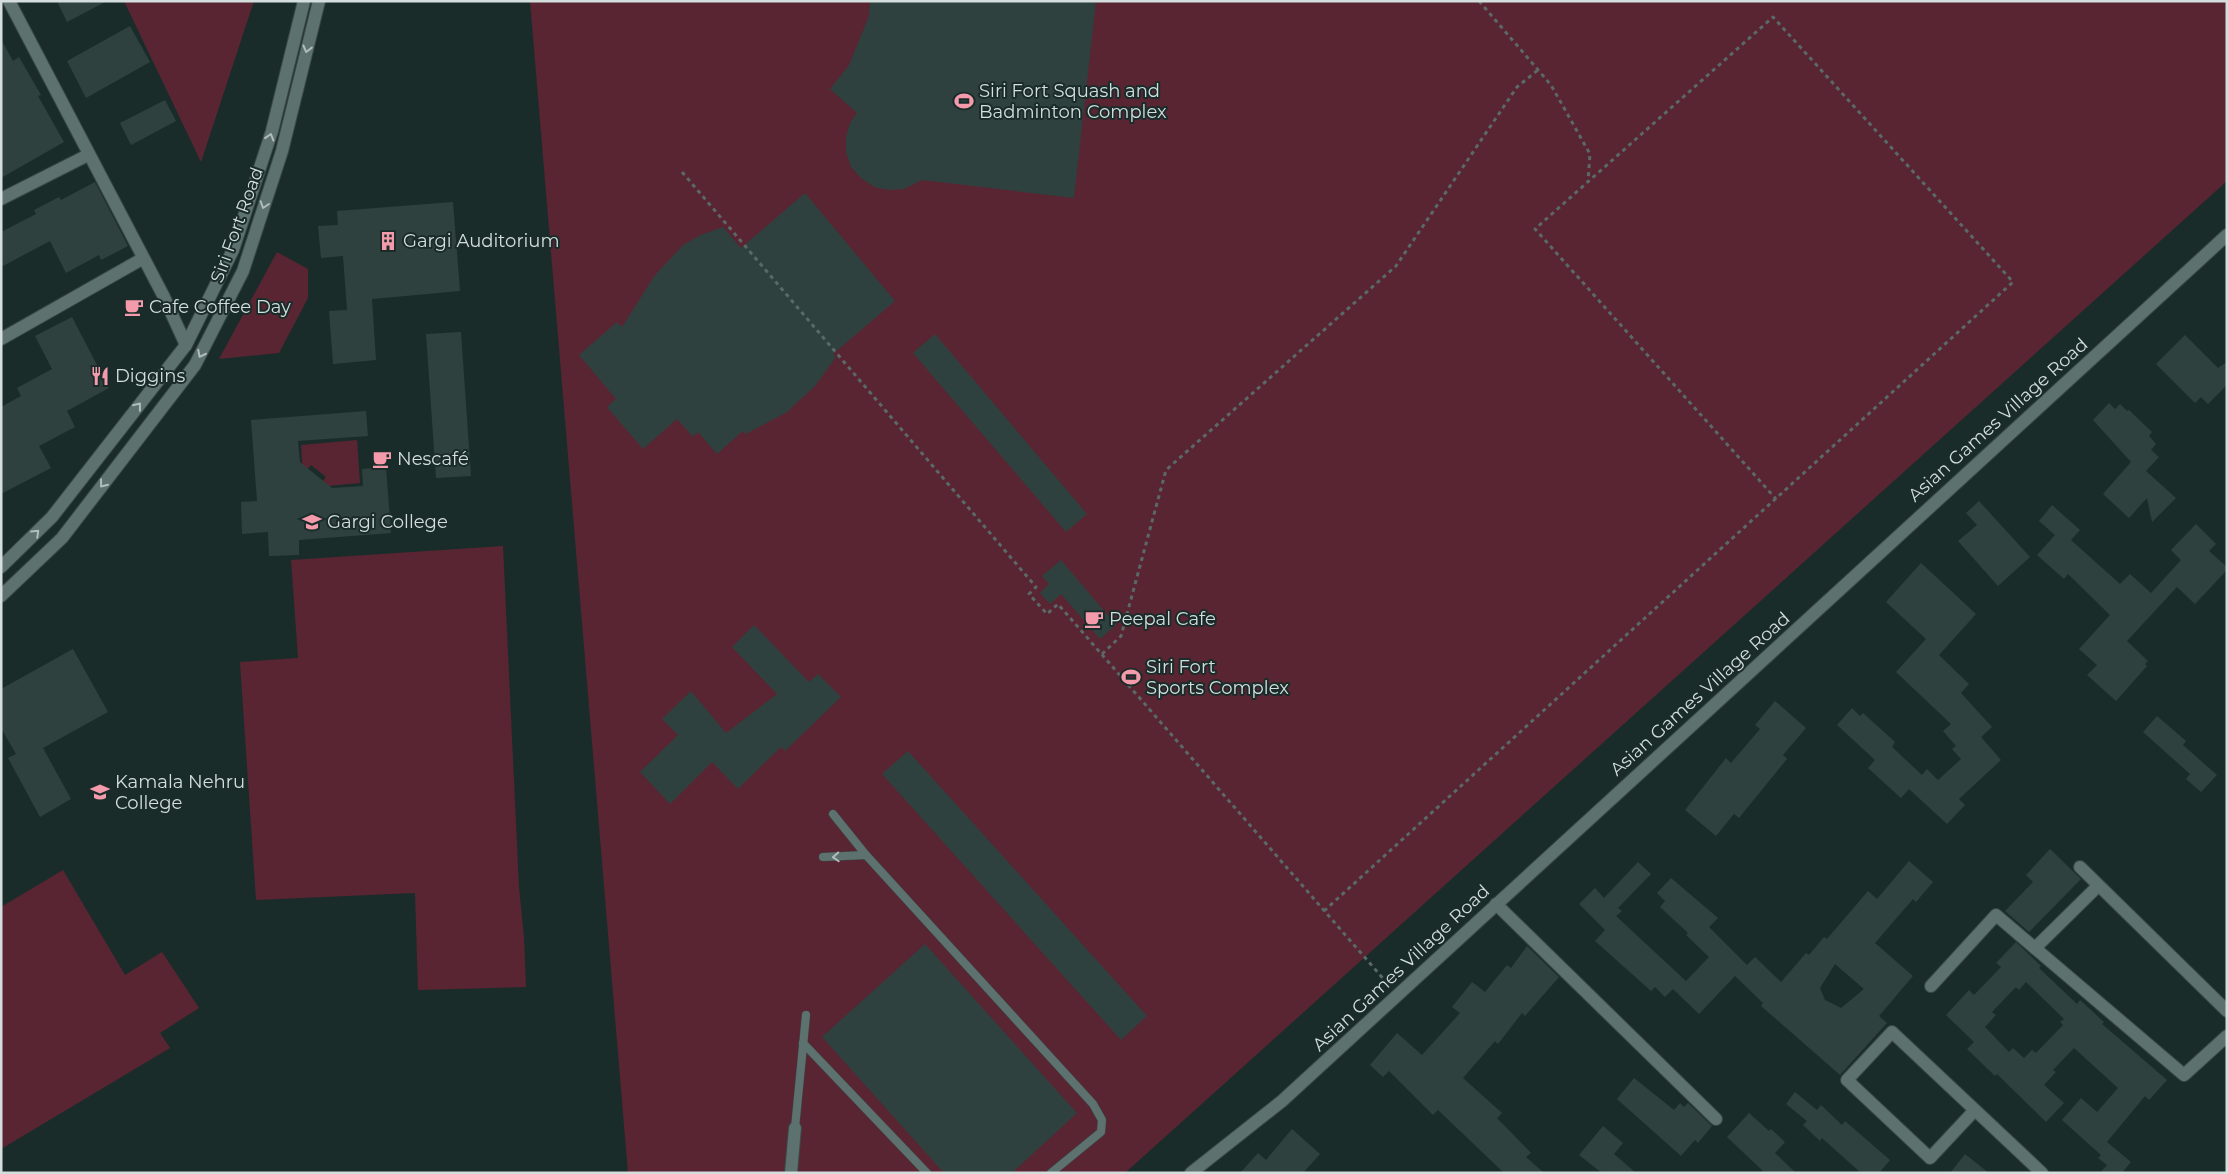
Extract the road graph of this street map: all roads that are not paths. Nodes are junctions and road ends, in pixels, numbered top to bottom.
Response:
1 (9, 1) edge
2 (304, 1) edge
3 (319, 1) edge
4 (88, 155) junction
5 (1, 198) edge
6 (2227, 235) edge
7 (142, 259) junction
8 (1, 339) edge
9 (186, 345) junction
10 (1, 567) edge
11 (1, 596) edge
12 (833, 814) dead end
13 (866, 855) junction
14 (823, 858) dead end
15 (2080, 867) dead end
16 (2098, 886) junction
17 (1496, 904) junction
18 (2035, 948) junction
19 (1930, 986) dead end
20 (2227, 1011) edge
21 (806, 1015) dead end
22 (2227, 1036) edge
23 (803, 1044) junction
24 (1974, 1111) junction
25 (1716, 1120) dead end
26 (795, 1128) joint
27 (791, 1173) edge
28 (927, 1173) edge
29 (1051, 1173) edge
30 (1191, 1173) edge
31 (2042, 1173) edge

1 - 4 street
9 -> 2 street, Siri Fort Road
3 -> 11 street, Siri Fort Road
4 - 5 street
4 - 7 street
6 - 17 street, Asian Games Village Road
7 - 8 street
7 - 9 street
10 -> 9 street, Siri Fort Road
12 - 13 lane
13 -> 14 lane
13 - 29 lane
15 - 16 street
16 - 18 street
16 - 20 street
17 - 25 street
17 - 30 street, Asian Games Village Road
18 - 19 street
18 - 22 street
21 - 23 lane
23 - 26 lane
23 - 28 lane
24 - 24 street
24 - 31 street
26 - 27 street

